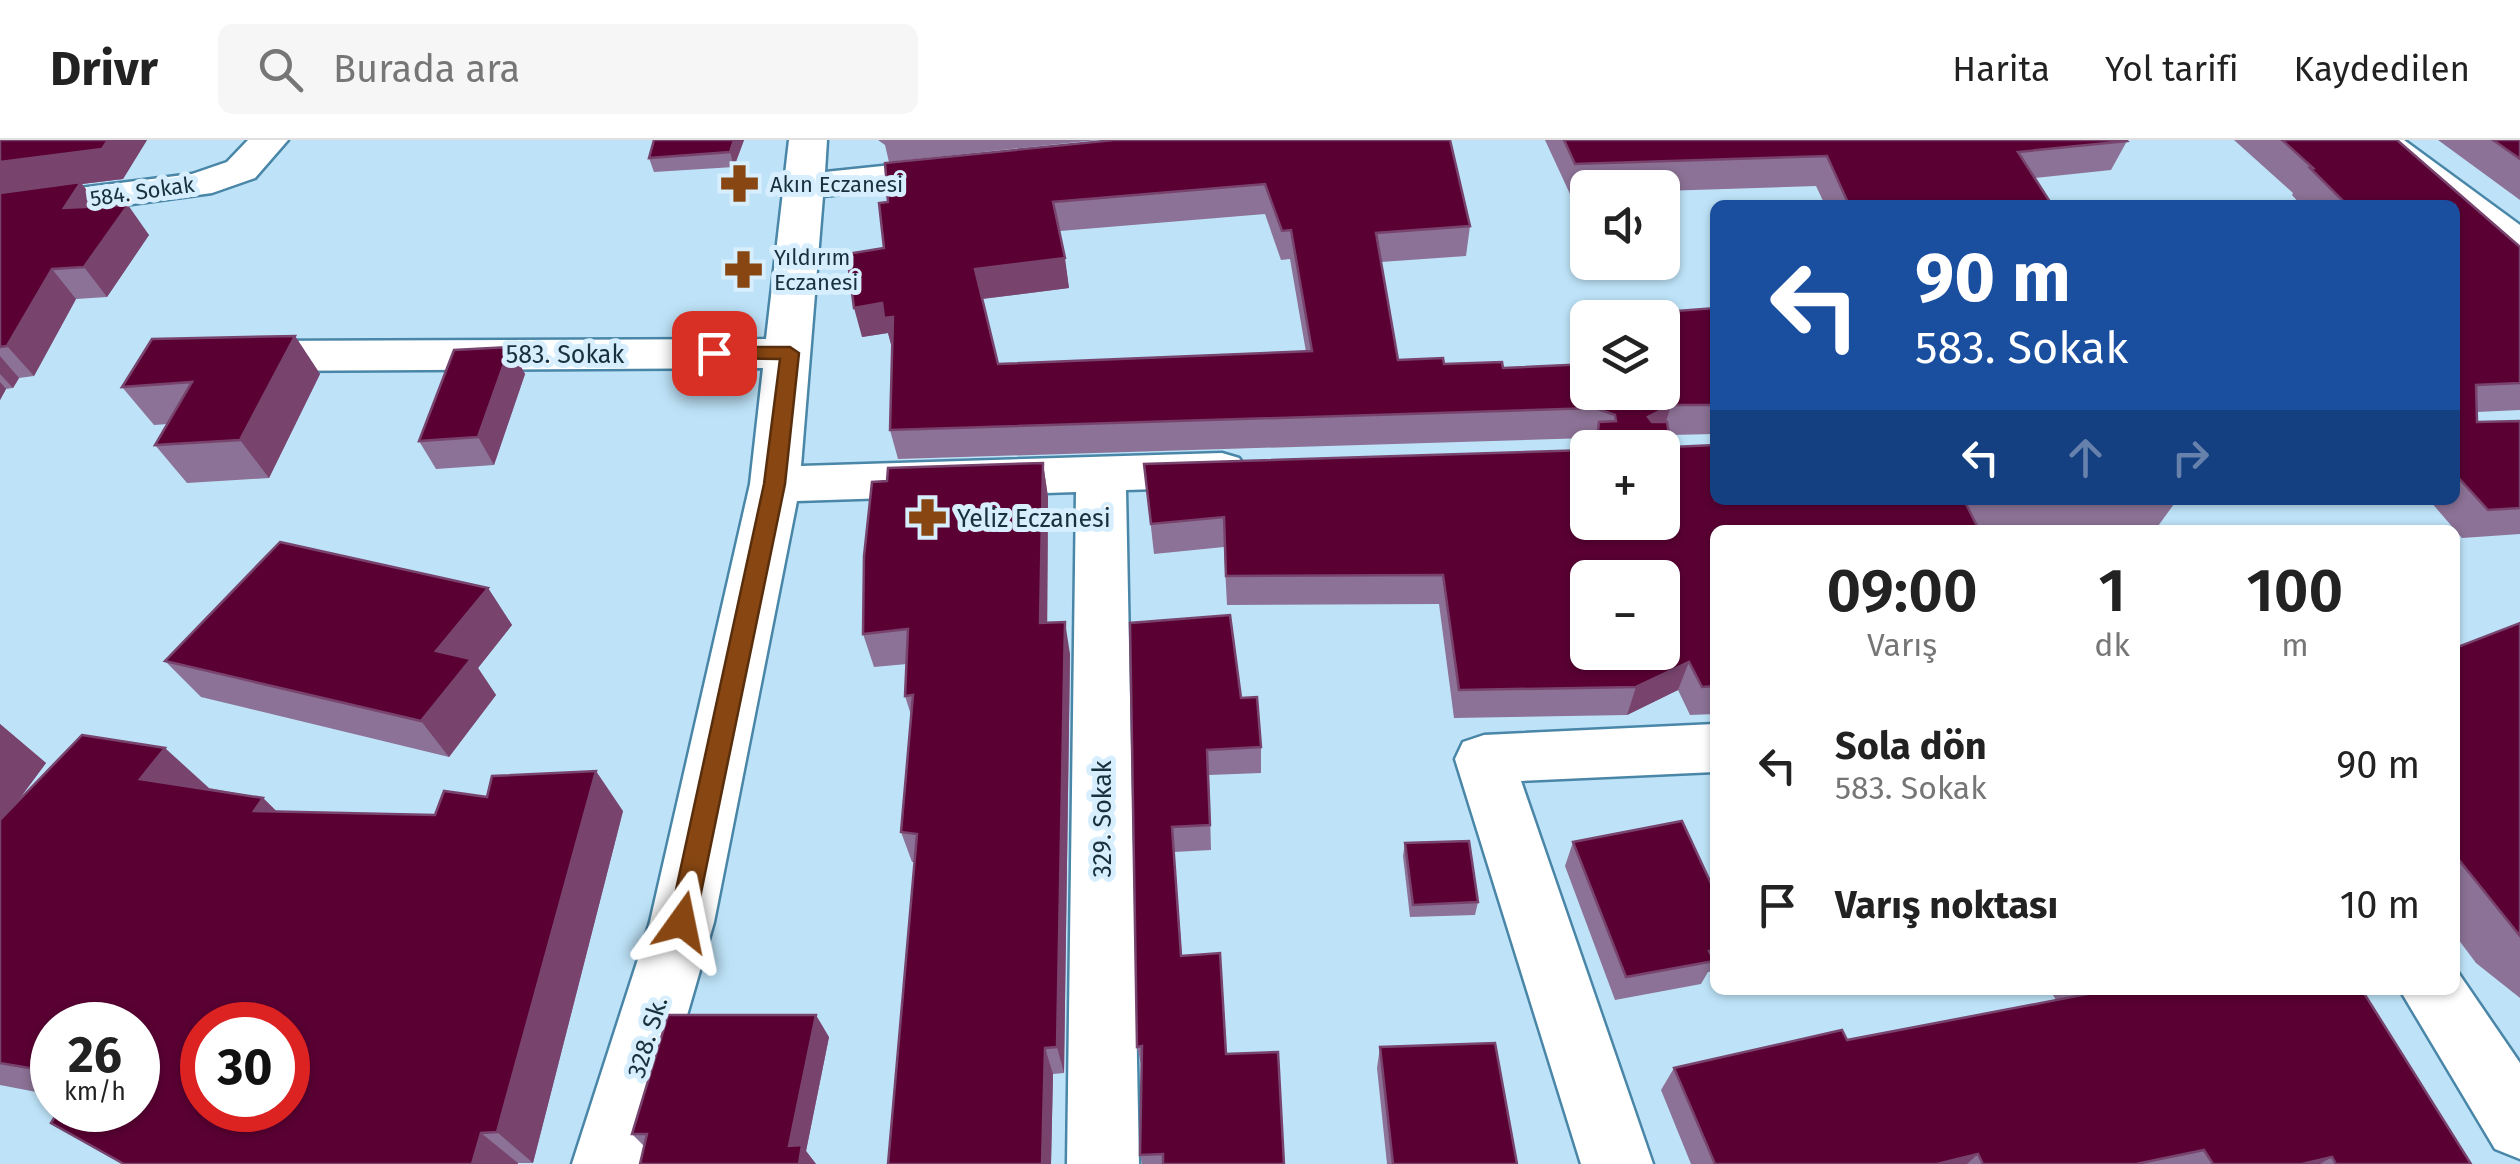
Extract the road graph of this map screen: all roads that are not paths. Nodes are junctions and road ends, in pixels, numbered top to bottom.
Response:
1 (269, 140) edge
2 (2378, 140) edge
3 (806, 163) edge
4 (996, 166) edge
5 (2459, 200) edge
6 (2460, 200) edge
7 (0, 210) edge
8 (2519, 244) edge
9 (790, 353) junction
10 (221, 356) edge
11 (1276, 468) edge
12 (1102, 474) junction
13 (775, 484) junction
14 (1710, 748) edge
15 (2436, 995) edge
16 (2520, 1124) edge
17 (608, 1164) edge
18 (1103, 1164) edge
19 (1617, 1164) edge

1 - 7 street, 584. Sokak
2 - 5 street
3 - 4 street
3 - 9 street, 328. Sk.
6 - 8 street
9 - 10 street, 583. Sokak
9 - 13 street, 328. Sk.
11 - 12 street
12 - 13 street
12 - 18 street, 329. Sokak
13 - 17 street, 328. Sk.
14 - 19 street
15 - 16 street

